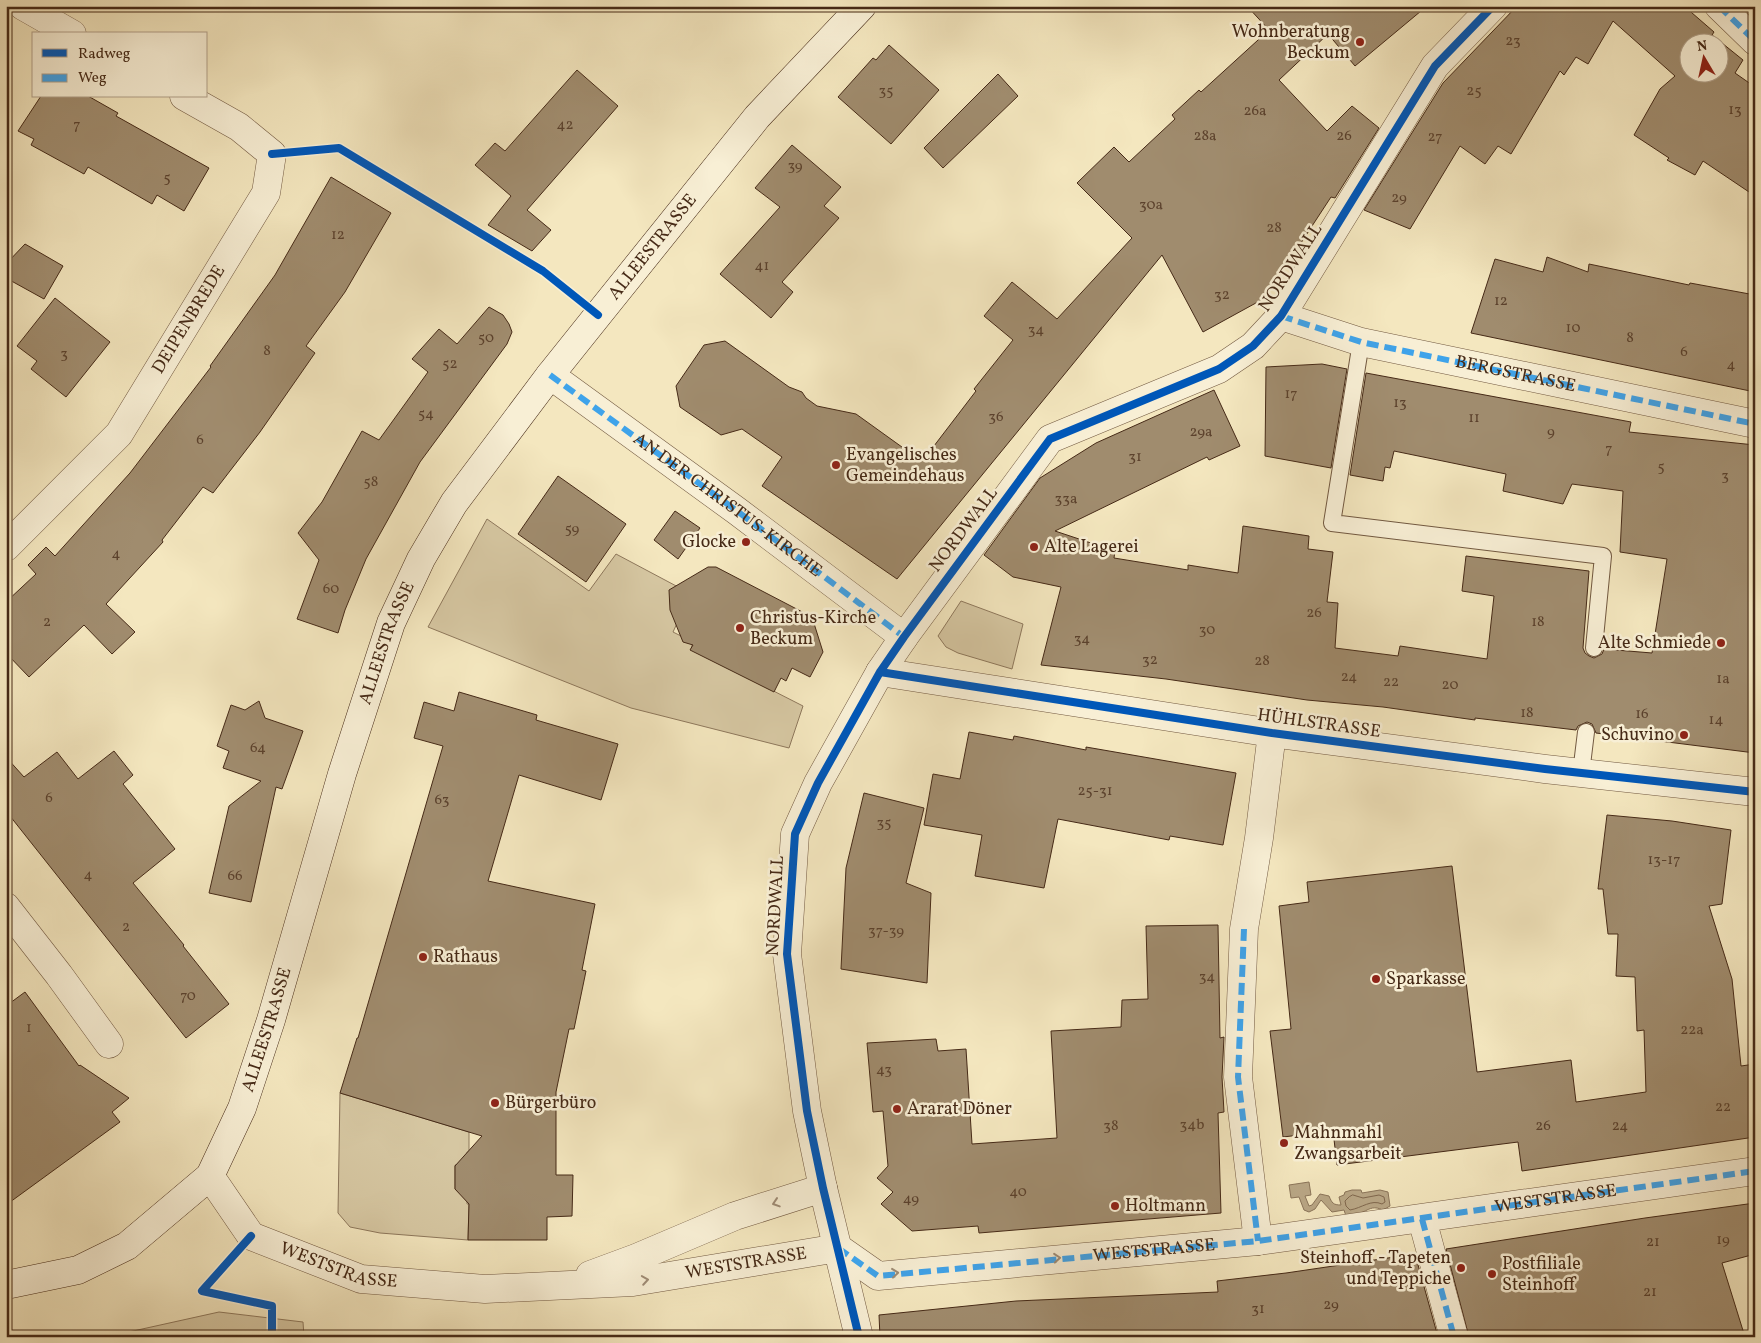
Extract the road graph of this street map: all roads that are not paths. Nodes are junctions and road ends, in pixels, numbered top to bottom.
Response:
1 (23, 6) edge
2 (862, 6) edge
3 (1493, 6) edge
4 (1719, 6) edge
5 (68, 32) edge
6 (1755, 41) edge
7 (187, 98) edge
8 (1280, 316) junction
9 (1361, 342) junction
10 (550, 375) junction
11 (1755, 424) edge
12 (6, 547) edge
13 (904, 637) junction
14 (1594, 648) dead end
15 (880, 672) junction
16 (1586, 732) dead end
17 (1272, 733) junction
18 (1581, 773) junction
19 (1755, 792) edge
20 (6, 907) edge
21 (109, 1044) dead end
22 (1755, 1171) edge
23 (210, 1176) junction
24 (823, 1188) junction
25 (1422, 1218) junction
26 (1258, 1241) junction
27 (838, 1248) junction
28 (6, 1285) edge
29 (562, 1286) junction
30 (858, 1337) edge
31 (1454, 1337) edge

1 - 5 street
2 - 10 street, ALLEESTRASSE
3 - 8 street, NORDWALL
4 - 6 street
7 - 12 street, DEIPENBREDE
8 - 9 street, BERGSTRASSE
8 - 13 street, NORDWALL
9 - 11 street, BERGSTRASSE
9 - 14 lane
10 - 13 street, AN DER CHRISTUS-KIRCHE
10 - 23 street, ALLEESTRASSE
13 - 15 street, NORDWALL
15 - 17 street, HÜHLSTRASSE
15 - 24 street, NORDWALL
16 - 18 lane
17 - 18 street, HÜHLSTRASSE
17 - 26 street, HÜHLSTRASSE
18 - 19 street, HÜHLSTRASSE
20 - 21 street
22 - 25 street, WESTSTRASSE
23 - 28 street, ALLEESTRASSE
23 - 29 street, WESTSTRASSE
24 - 27 street, NORDWALL
24 -> 29 street, WESTSTRASSE
25 - 26 street, WESTSTRASSE
25 - 31 street
27 -> 26 street, WESTSTRASSE
29 -> 27 street, WESTSTRASSE
27 - 30 street, NORDWALL

